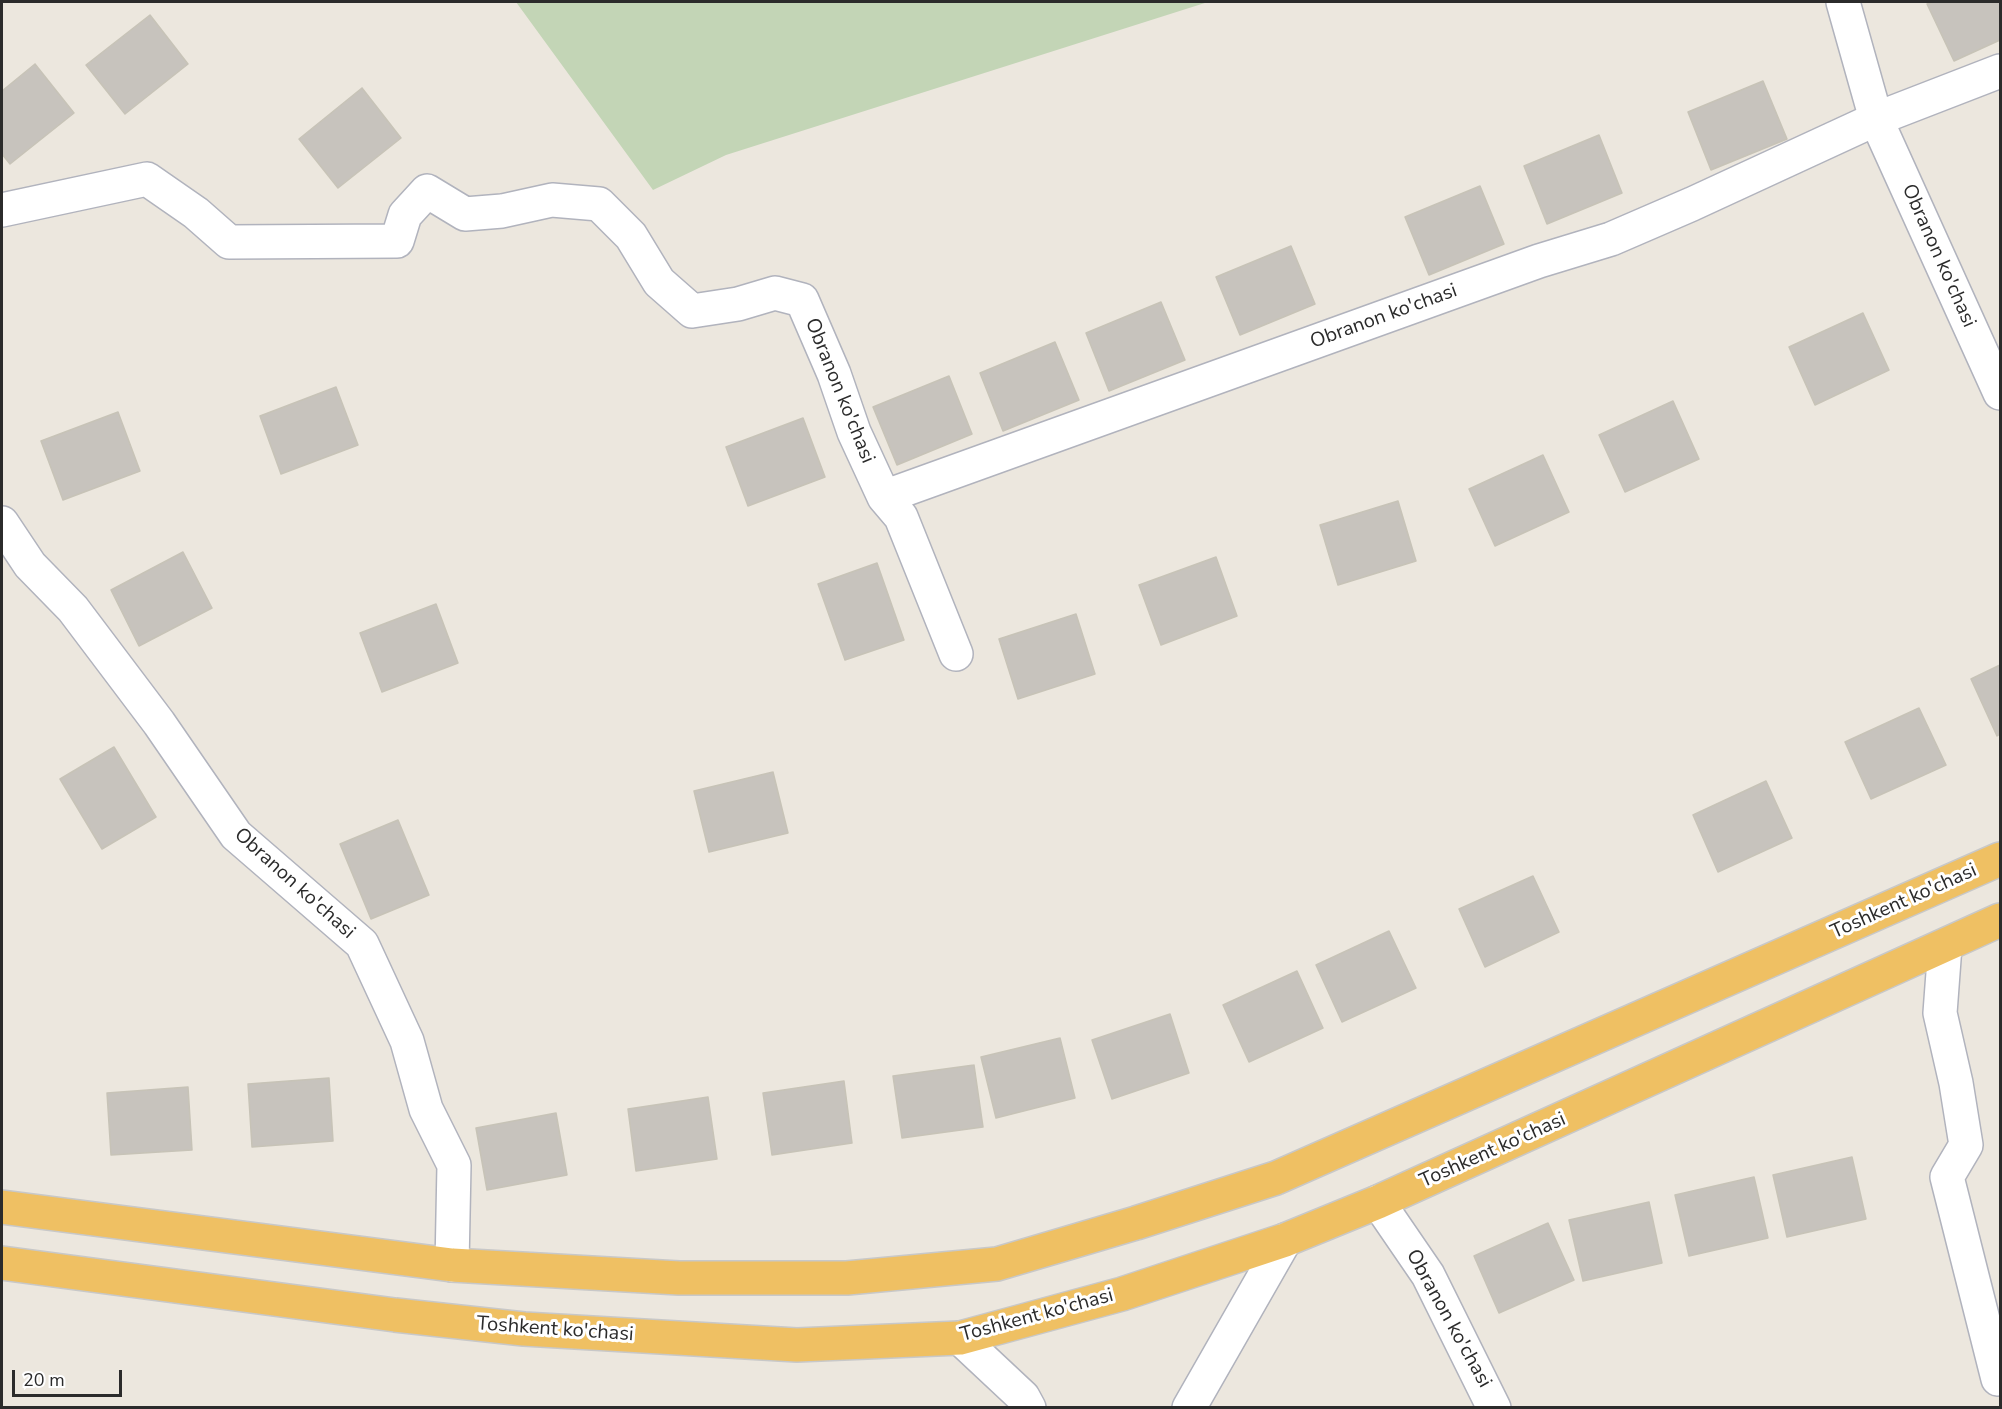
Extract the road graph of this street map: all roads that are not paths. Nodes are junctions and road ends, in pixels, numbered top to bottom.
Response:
1 (1843, 2) edge
2 (2001, 71) edge
3 (1876, 119) junction
4 (2, 210) edge
5 (2000, 392) edge
6 (884, 497) junction
7 (2, 523) edge
8 (956, 654) dead end
9 (2001, 859) edge
10 (2001, 920) edge
11 (1945, 946) junction
12 (1378, 1203) junction
13 (2, 1207) edge
14 (1285, 1240) junction
15 (2, 1263) edge
16 (452, 1265) junction
17 (960, 1338) junction
18 (1998, 1379) dead end
19 (1029, 1407) edge
20 (1189, 1407) edge
21 (1494, 1407) edge

1 - 3 street, Obranon ko'chasi
2 - 3 street, Obranon ko'chasi
3 - 5 street, Obranon ko'chasi
3 - 6 street, Obranon ko'chasi
4 - 6 street, Obranon ko'chasi
6 - 8 street, Obranon ko'chasi
7 - 16 street, Obranon ko'chasi
9 - 16 highway, Toshkent ko'chasi
10 - 11 highway, Toshkent ko'chasi
11 - 12 highway, Toshkent ko'chasi
11 - 18 street
12 - 14 highway, Toshkent ko'chasi
12 - 21 street, Obranon ko'chasi
13 - 16 highway, Toshkent ko'chasi
14 - 17 highway, Toshkent ko'chasi
14 - 20 street
15 - 17 highway, Toshkent ko'chasi
17 - 19 street

